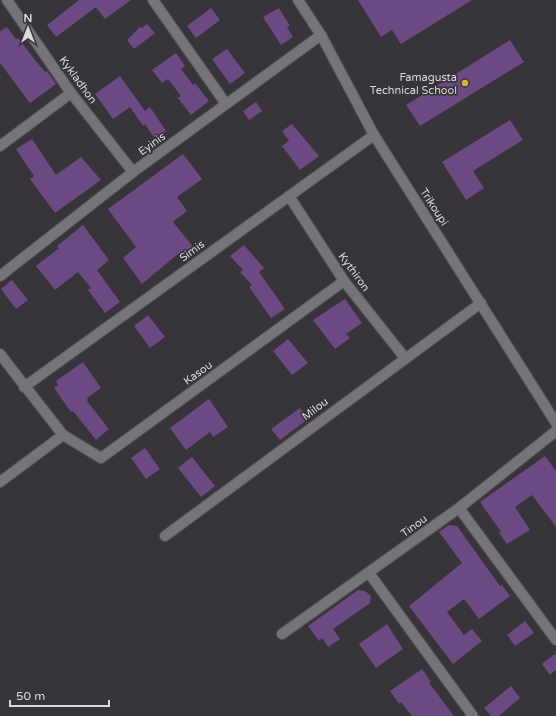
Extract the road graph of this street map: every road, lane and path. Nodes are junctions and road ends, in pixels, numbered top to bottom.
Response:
1 (7, 0) edge
2 (152, 0) edge
3 (298, 0) edge
4 (321, 35) junction
5 (71, 92) junction
6 (226, 104) junction
7 (374, 135) junction
8 (0, 146) edge
9 (133, 172) junction
10 (289, 196) junction
11 (0, 276) edge
12 (344, 281) junction
13 (481, 303) junction
14 (0, 354) edge
15 (405, 358) junction
16 (24, 387) junction
17 (556, 423) edge
18 (556, 431) edge
19 (63, 435) junction
20 (0, 482) edge
21 (459, 508) junction
22 (165, 536) dead end
23 (369, 573) junction
24 (282, 634) dead end
25 (556, 640) edge
26 (473, 716) edge

1 - 5 street, Kykladhon
2 - 6 street
3 - 4 street, Trikoupi
4 - 6 street, Eyinis
4 - 7 street, Trikoupi
5 - 8 street
5 - 9 street, Kykladhon
6 - 9 street, Eyinis
7 - 10 street, Simis
7 - 13 street, Trikoupi
9 - 11 street, Eyinis
10 - 12 street, Kythiron
10 - 16 street, Simis
12 - 15 street, Kythiron
12 - 19 street, Kasou
13 - 15 street, Milou
13 - 17 street, Trikoupi
14 - 16 street
15 - 22 street, Milou
16 - 19 street
18 - 21 street, Tinou
19 - 20 street
21 - 23 street, Tinou
21 - 25 street
23 - 24 street, Tinou
23 - 26 street

